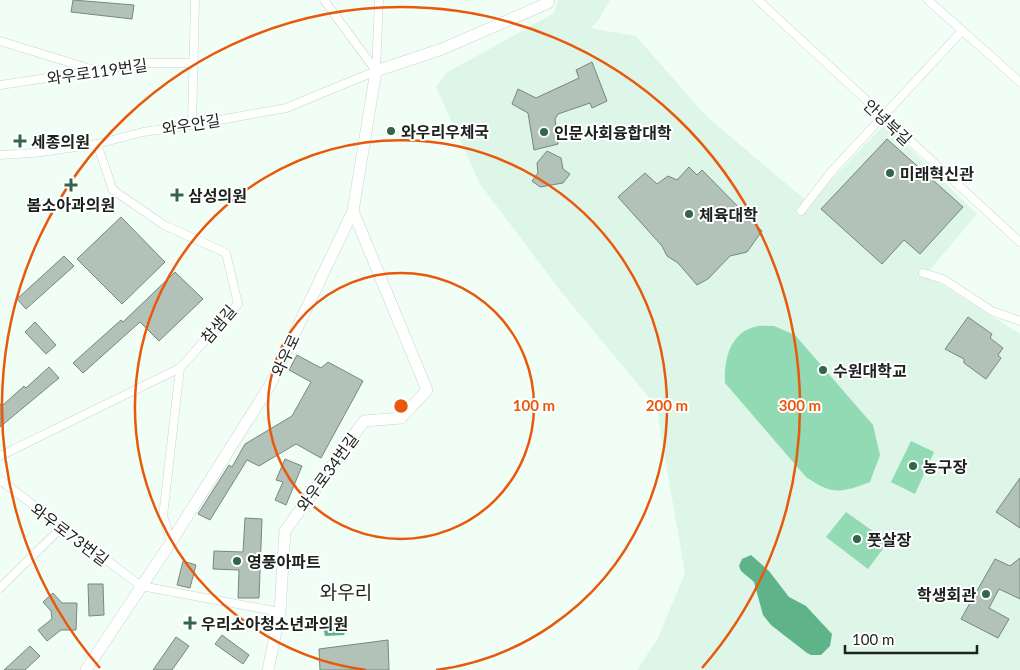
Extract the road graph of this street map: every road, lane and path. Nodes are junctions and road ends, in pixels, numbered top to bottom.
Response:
1 (195, 0) edge
2 (324, 0) edge
3 (380, 0) edge
4 (549, 0) edge
5 (758, 0) edge
6 (928, 0) edge
7 (962, 31) junction
8 (0, 41) edge
9 (194, 63) junction
10 (93, 69) junction
11 (376, 71) junction
12 (1020, 82) edge
13 (0, 85) edge
14 (882, 117) junction
15 (192, 126) junction
16 (97, 144) junction
17 (0, 155) edge
18 (801, 210) dead end
19 (353, 211) junction
20 (1020, 242) edge
21 (923, 273) dead end
22 (1020, 321) edge
23 (180, 368) junction
24 (0, 456) edge
25 (0, 480) edge
26 (61, 528) junction
27 (171, 542) junction
28 (142, 586) junction
29 (0, 588) edge
30 (280, 612) junction
31 (86, 670) edge
32 (268, 670) edge

1 - 9 street
2 - 11 street
3 - 11 street, 와우로
4 - 11 street, 와우안길
5 - 14 street, 안녕북길
6 - 7 street
7 - 12 street
7 - 14 street
8 - 10 street
9 - 10 street, 와우로119번길
9 - 15 street
10 - 13 street, 와우로119번길
11 - 15 street, 와우안길
11 - 19 street, 와우로
14 - 18 street
14 - 20 street, 안녕북길
15 - 16 street, 와우안길
16 - 17 street, 와우안길
16 - 23 street, 참샘길
19 - 27 street, 와우로
19 - 30 street, 와우로34번길
21 - 22 street
23 - 24 street, 참샘길
23 - 27 street
25 - 26 street, 와우로73번길
26 - 28 street, 와우로73번길
26 - 29 street
27 - 28 street, 와우로
28 - 30 street
28 - 31 street, 와우로
30 - 32 street, 와우로34번길

